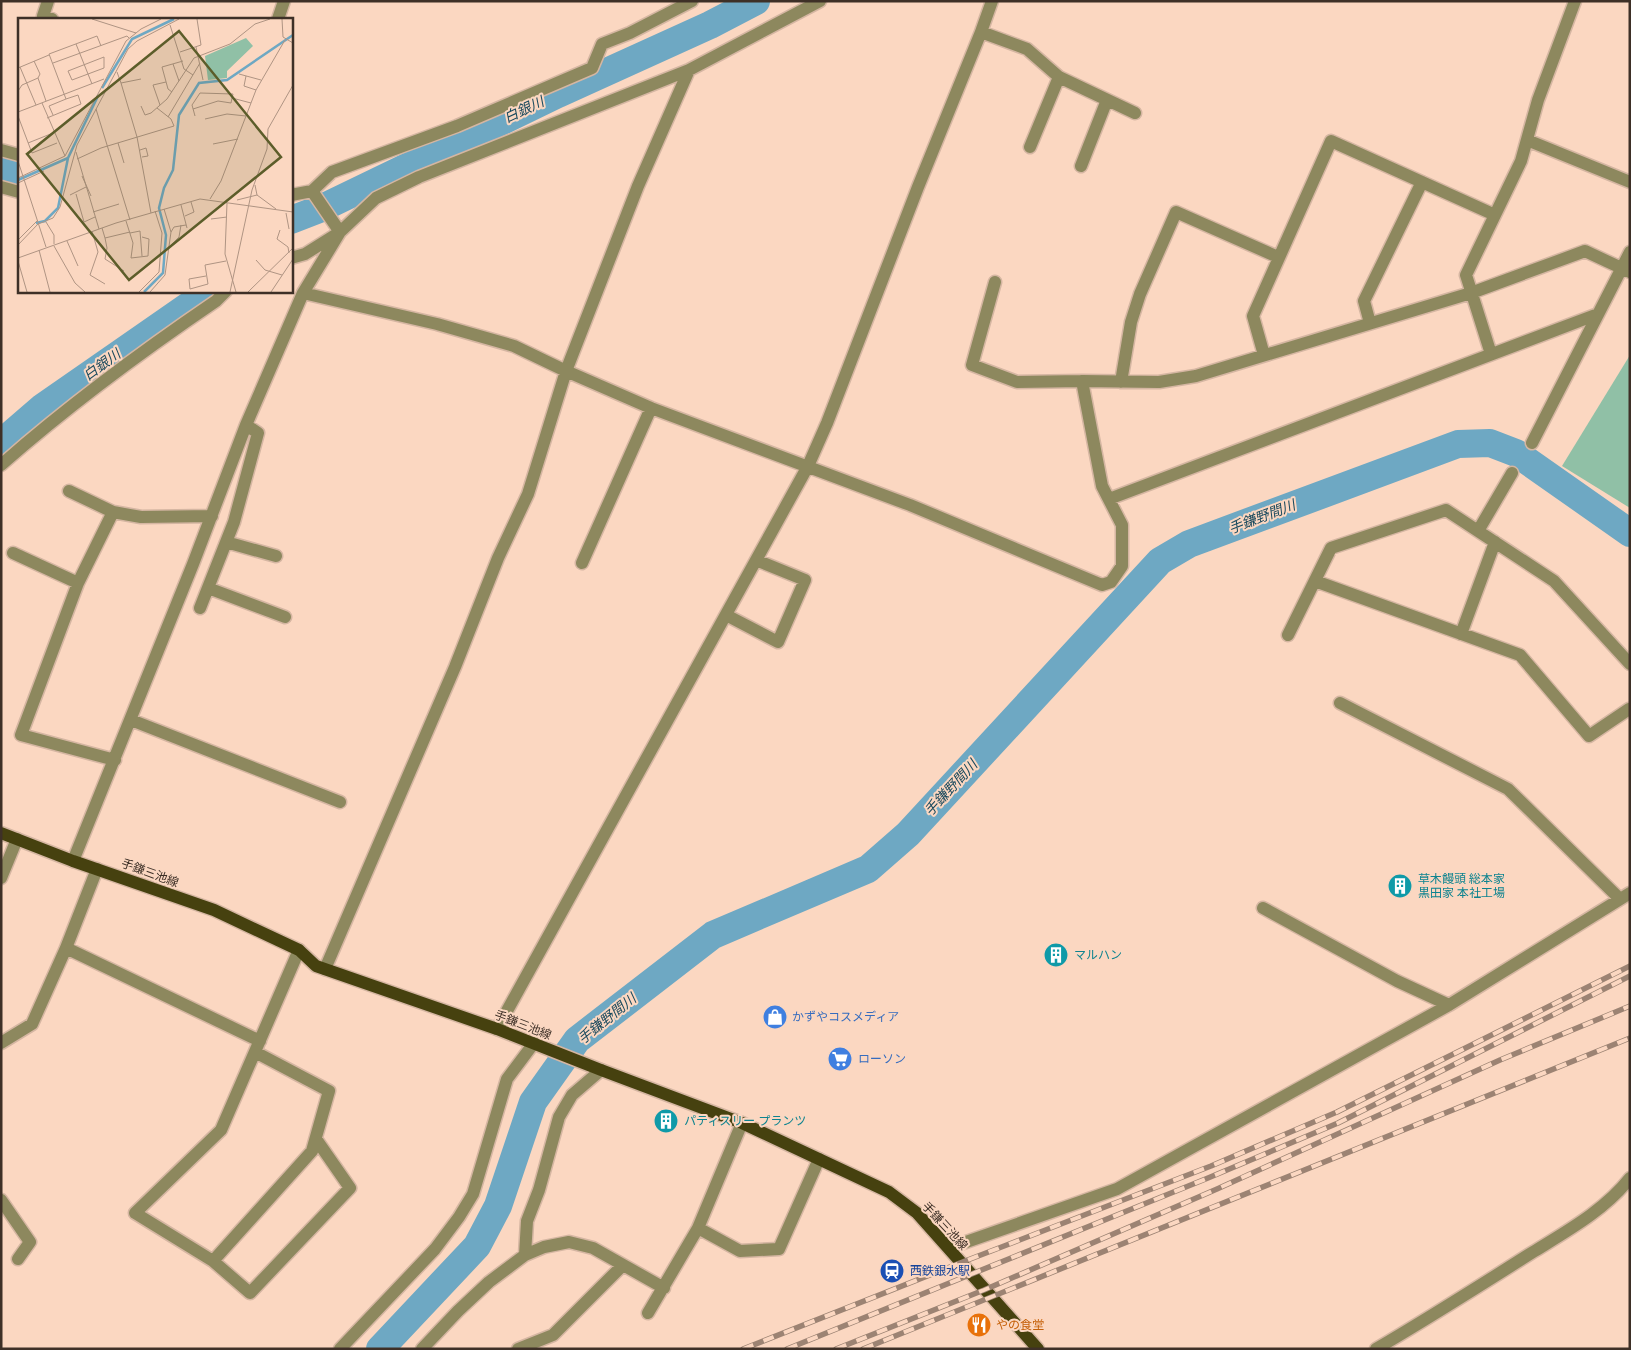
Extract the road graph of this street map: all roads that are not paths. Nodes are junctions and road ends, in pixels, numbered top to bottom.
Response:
1 (48, 1) edge
2 (284, 1) edge
3 (692, 1) edge
4 (820, 1) edge
5 (992, 1) edge
6 (1575, 1) edge
7 (49, 18) edge
8 (278, 18) edge
9 (981, 32) junction
10 (689, 70) junction
11 (1059, 77) junction
12 (1107, 100) junction
13 (1135, 113) dead end
14 (1527, 140) junction
15 (1030, 147) dead end
16 (1, 150) edge
17 (18, 155) edge
18 (1081, 166) dead end
19 (1422, 182) junction
20 (1630, 182) edge
21 (1, 187) edge
22 (312, 191) junction
23 (18, 192) edge
24 (292, 195) edge
25 (1495, 215) junction
26 (340, 232) junction
27 (1630, 252) edge
28 (1278, 257) junction
29 (292, 258) edge
30 (1626, 270) edge
31 (995, 282) dead end
32 (225, 292) edge
33 (303, 293) junction
34 (1471, 293) junction
35 (1598, 314) junction
36 (1370, 323) junction
37 (1491, 354) junction
38 (1264, 355) junction
39 (566, 371) junction
40 (1082, 381) junction
41 (1121, 382) junction
42 (652, 408) junction
43 (246, 425) junction
44 (1532, 444) dead end
45 (1, 465) edge
46 (808, 466) junction
47 (1512, 473) dead end
48 (69, 491) dead end
49 (1108, 499) junction
50 (113, 512) junction
51 (212, 516) junction
52 (1478, 531) junction
53 (226, 542) junction
54 (1495, 542) junction
55 (13, 553) dead end
56 (276, 556) dead end
57 (756, 560) junction
58 (582, 563) dead end
59 (193, 564) junction
60 (214, 570) junction
61 (1315, 581) junction
62 (78, 582) junction
63 (208, 588) junction
64 (200, 608) dead end
65 (726, 615) junction
66 (285, 617) dead end
67 (1461, 634) junction
68 (1288, 635) dead end
69 (1630, 664) edge
70 (1340, 703) dead end
71 (1630, 709) edge
72 (131, 720) junction
73 (115, 760) junction
74 (340, 802) dead end
75 (1, 833) edge
76 (18, 839) junction
77 (73, 861) junction
78 (97, 869) junction
79 (1, 878) edge
80 (1625, 896) edge
81 (1262, 908) dead end
82 (66, 948) junction
83 (299, 950) junction
84 (325, 969) junction
85 (1449, 1005) junction
86 (497, 1029) junction
87 (1, 1043) edge
88 (534, 1043) junction
89 (257, 1046) junction
90 (601, 1070) junction
91 (742, 1123) junction
92 (316, 1139) junction
93 (819, 1159) junction
94 (1630, 1178) edge
95 (1, 1200) edge
96 (698, 1228) junction
97 (949, 1248) junction
98 (525, 1255) junction
99 (18, 1259) dead end
100 (213, 1261) junction
101 (623, 1265) junction
102 (664, 1288) junction
103 (648, 1313) dead end
104 (425, 1348) edge
105 (340, 1349) edge
106 (518, 1349) edge
107 (1038, 1349) edge
108 (1376, 1349) edge

1 - 7 street
2 - 8 street
3 - 22 street
4 - 10 street
5 - 9 street
6 - 14 street
9 - 11 street
9 - 46 street
10 - 26 street
10 - 39 street
11 - 12 street
11 - 15 street
12 - 13 street
12 - 18 street
14 - 20 street
14 - 25 street
16 - 17 street
19 - 25 street
19 - 28 street
19 - 36 street
21 - 23 street
22 - 24 street
22 - 26 street
25 - 34 street
26 - 29 street
26 - 33 street
27 - 30 street
28 - 38 street
28 - 41 street
30 - 34 street
30 - 35 street
31 - 40 street
32 - 45 street
33 - 39 street
33 - 43 street
34 - 36 street
34 - 37 street
35 - 37 street
35 - 44 street
36 - 38 street
37 - 49 street
38 - 41 street
39 - 42 street
39 - 84 street
40 - 41 street
40 - 49 street
42 - 46 street
42 - 58 street
43 - 51 street
43 - 53 street
46 - 49 street
46 - 57 street
47 - 52 street
48 - 50 street
50 - 51 street
50 - 62 street
51 - 59 street
52 - 54 street
52 - 61 street
53 - 56 street
53 - 60 street
54 - 67 street
54 - 69 street
55 - 62 street
57 - 65 street
57 - 65 street
59 - 60 street
59 - 72 street
60 - 63 street
61 - 67 street
61 - 68 street
62 - 73 street
63 - 64 street
63 - 66 street
65 - 86 street
67 - 71 street
70 - 80 street
72 - 73 street
72 - 74 street
73 - 77 street
75 - 76 main road, 手鎌三池線
76 - 77 main road, 手鎌三池線
76 - 79 street
77 - 78 main road, 手鎌三池線
78 - 82 street
78 - 83 main road, 手鎌三池線
80 - 85 street
81 - 85 street
82 - 87 street
82 - 89 street
83 - 84 main road, 手鎌三池線
83 - 89 street
84 - 86 main road, 手鎌三池線
85 - 97 street
86 - 88 main road, 手鎌三池線
88 - 90 main road, 手鎌三池線
88 - 105 street
89 - 92 street
89 - 100 street
90 - 91 main road, 手鎌三池線
90 - 98 street
91 - 93 main road, 手鎌三池線
91 - 96 street
92 - 100 street
92 - 100 street
93 - 96 street
93 - 97 main road, 手鎌三池線
94 - 108 street
95 - 99 street
96 - 102 street
97 - 107 main road, 手鎌三池線
98 - 101 street
98 - 104 street
101 - 102 street
101 - 106 street
102 - 103 street

